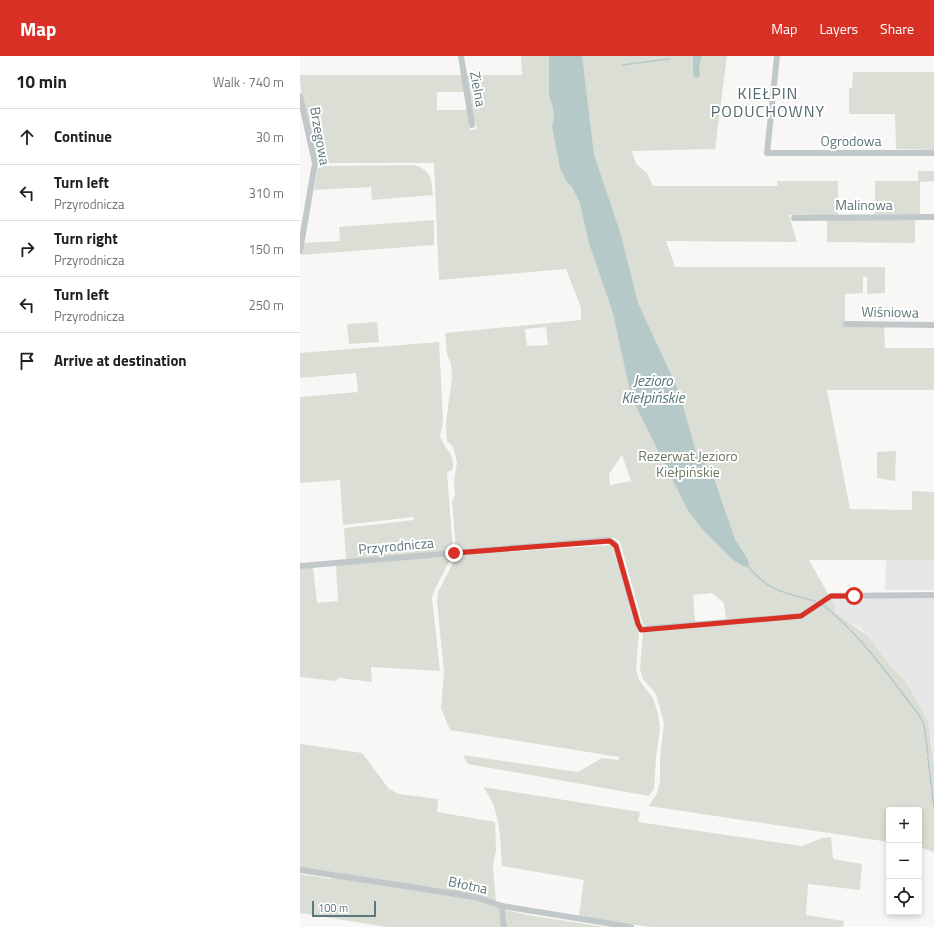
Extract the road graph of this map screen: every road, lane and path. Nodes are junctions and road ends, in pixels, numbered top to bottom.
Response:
1 (461, 56) edge
2 (777, 56) edge
3 (300, 96) edge
4 (472, 125) dead end
5 (934, 153) edge
6 (934, 217) edge
7 (794, 218) dead end
8 (300, 252) edge
9 (846, 324) dead end
10 (934, 325) edge
11 (300, 566) edge
12 (934, 595) edge
13 (300, 870) edge
14 (502, 906) junction
15 (504, 927) edge
16 (631, 927) edge

1 - 4 street, Zielna
2 - 5 street, Ogrodowa
3 - 8 street, Brzegowa
6 - 7 street, Malinowa
9 - 10 street, Wiśniowa
11 - 12 street, Przyrodnicza
13 - 14 street, Błotna
14 - 15 street
14 - 16 street, Błotna

